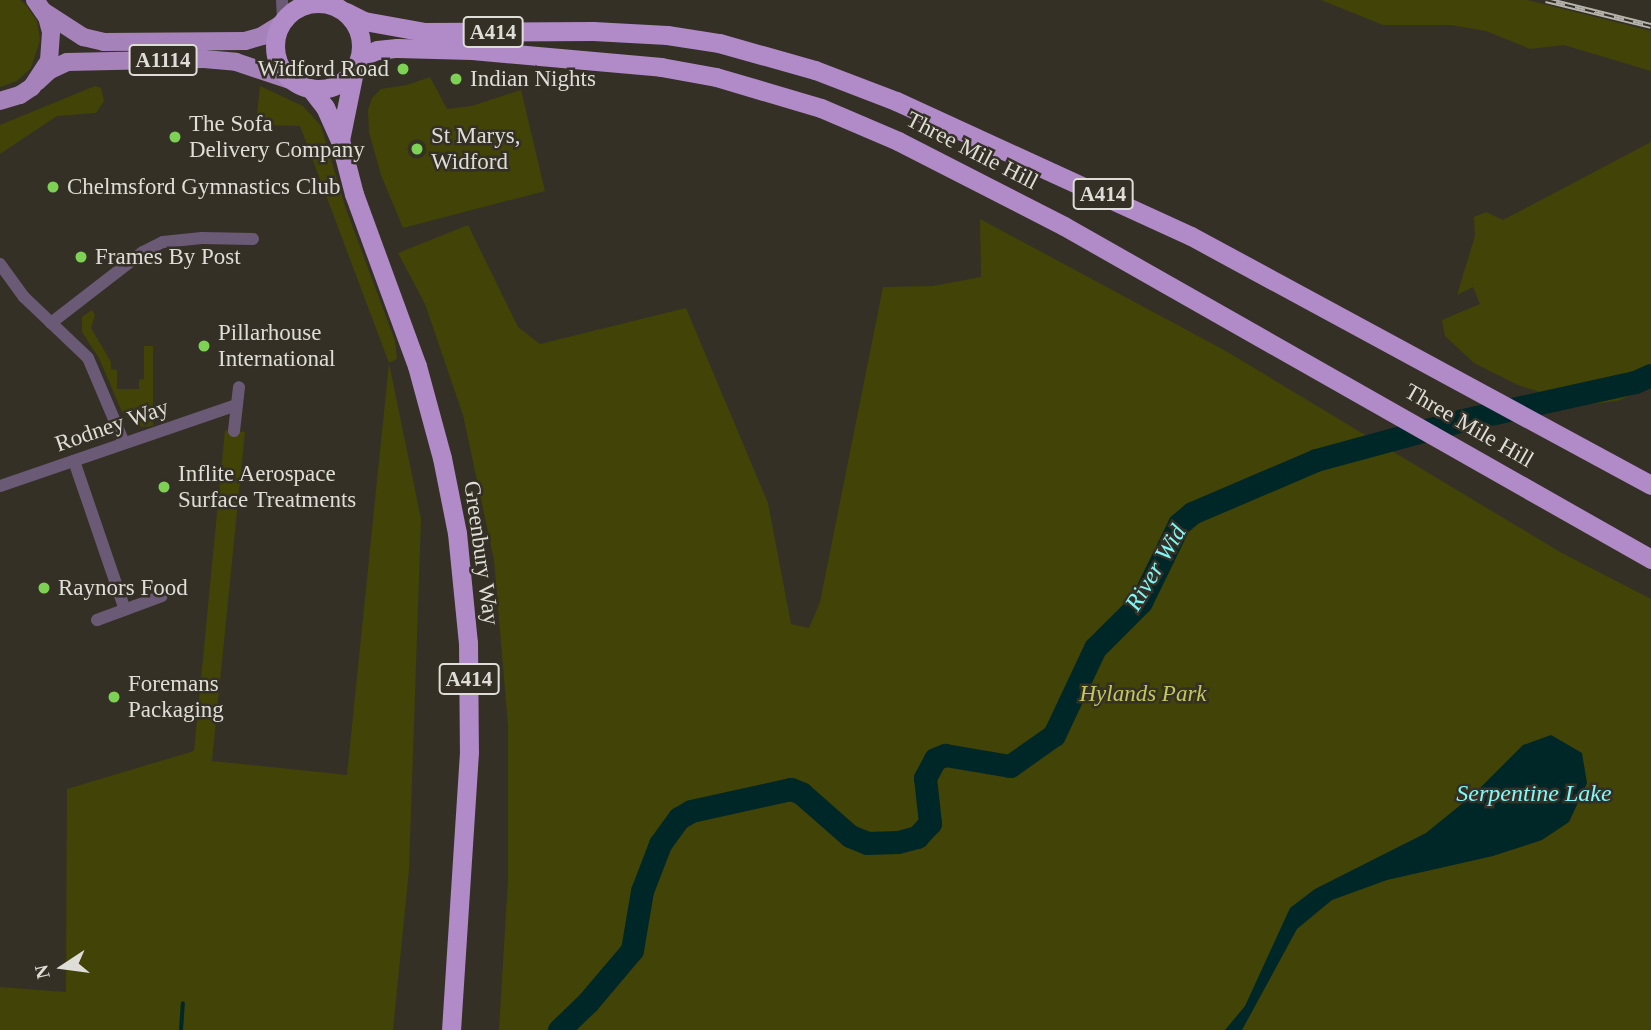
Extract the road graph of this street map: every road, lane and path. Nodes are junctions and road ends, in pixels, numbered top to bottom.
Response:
1 (39, 5) edge
2 (343, 8) edge
3 (283, 11) edge
4 (357, 64) junction
5 (37, 82) junction
6 (302, 85) junction
7 (5, 101) edge
8 (340, 140) junction
9 (253, 239) dead end
10 (0, 264) edge
11 (51, 323) junction
12 (239, 387) dead end
13 (237, 405) junction
14 (234, 431) dead end
15 (124, 443) junction
16 (74, 461) junction
17 (1651, 485) edge
18 (0, 486) edge
19 (1651, 559) edge
20 (162, 596) dead end
21 (125, 610) junction
22 (97, 620) dead end
23 (451, 1030) edge

1 - 3 main road, A1114
1 - 5 main road, A1114
2 - 3 highway, A414
2 - 4 highway, A414
2 - 17 highway, Three Mile Hill / A414
3 - 6 highway, A414
4 - 6 highway, A414
4 - 8 highway, Greenbury Way / A414
4 - 19 highway, Three Mile Hill / A414
5 - 6 main road, A1114
5 - 7 main road, A1114
6 - 8 highway, Greenbury Way / A414
8 - 23 highway, Greenbury Way / A414
9 - 11 street
10 - 11 street
11 - 15 street
12 - 13 street
13 - 14 street
13 - 15 street, Rodney Way
15 - 16 street, Rodney Way
16 - 18 street, Rodney Way
16 - 21 street
20 - 21 street
21 - 22 street

